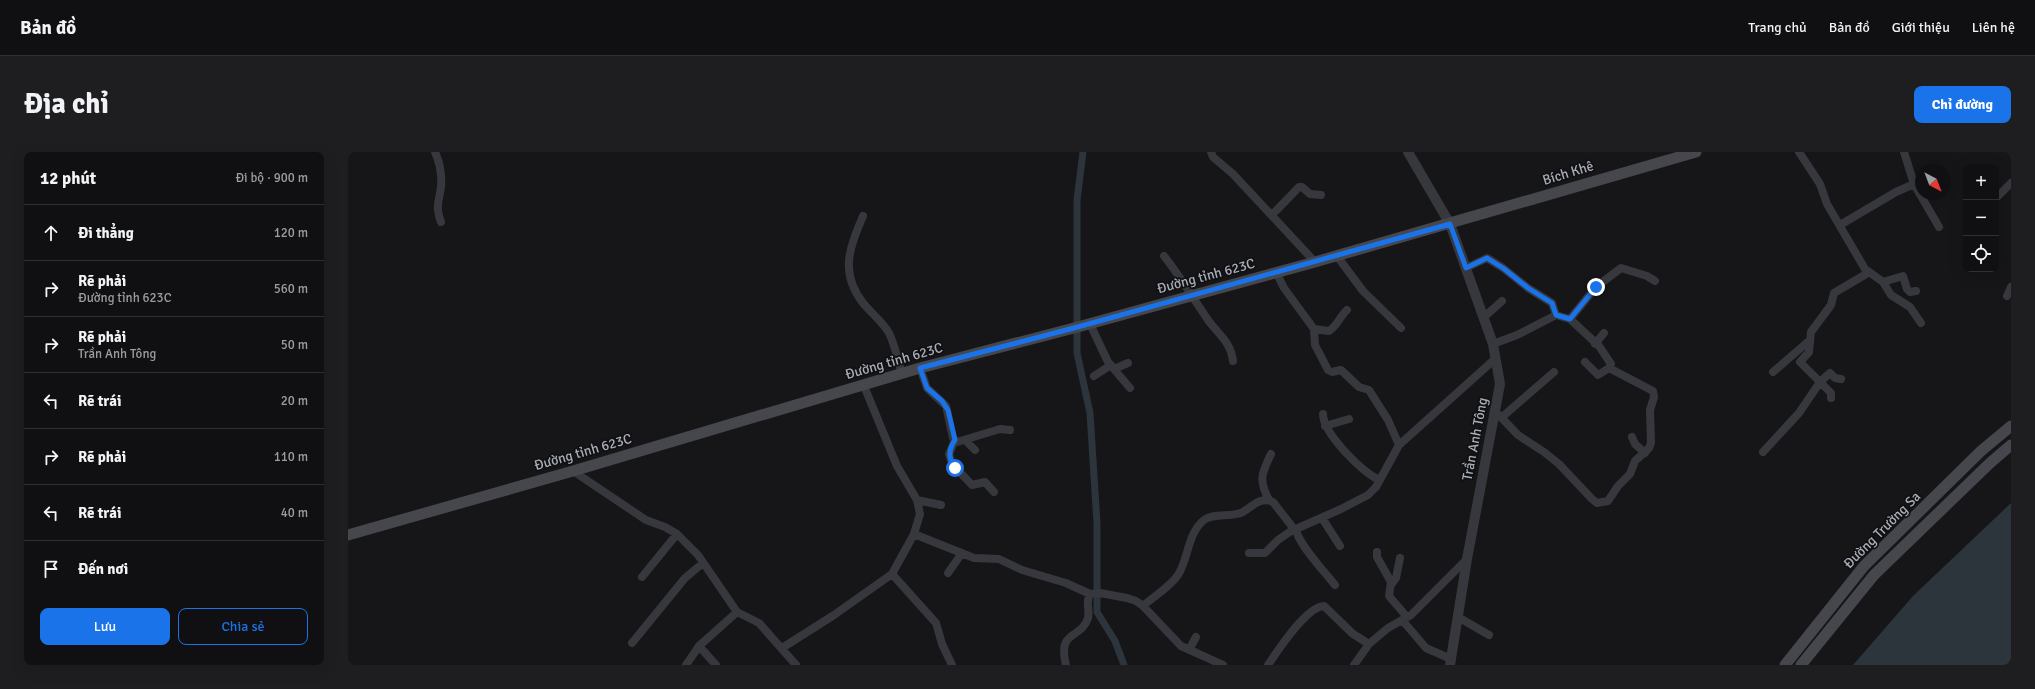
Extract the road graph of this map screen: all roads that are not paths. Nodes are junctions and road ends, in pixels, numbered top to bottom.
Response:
1 (435, 152) edge
2 (1211, 152) edge
3 (1408, 152) edge
4 (1696, 152) edge
5 (1799, 152) edge
6 (1904, 152) edge
7 (2011, 183) edge
8 (1914, 184) junction
9 (1321, 195) dead end
10 (1999, 195) edge
11 (1272, 215) junction
12 (863, 216) dead end
13 (441, 222) dead end
14 (1450, 224) junction
15 (1840, 225) junction
16 (1939, 227) dead end
17 (1164, 256) dead end
18 (1337, 256) junction
19 (1315, 262) junction
20 (1466, 268) junction
21 (1276, 272) junction
22 (1868, 273) junction
23 (1655, 281) dead end
24 (1883, 282) junction
25 (2011, 287) edge
26 (1916, 291) dead end
27 (1193, 295) junction
28 (2007, 296) dead end
29 (1502, 301) dead end
30 (1347, 310) dead end
31 (1556, 315) junction
32 (1483, 318) junction
33 (1570, 319) junction
34 (1921, 323) dead end
35 (1081, 326) junction
36 (1401, 328) dead end
37 (1314, 329) junction
38 (1604, 333) dead end
39 (1810, 340) junction
40 (1493, 344) junction
41 (1595, 344) junction
42 (1495, 359) junction
43 (1233, 362) dead end
44 (1586, 362) dead end
45 (1128, 363) dead end
46 (1112, 367) junction
47 (920, 368) junction
48 (1609, 368) junction
49 (1554, 372) dead end
50 (1773, 372) dead end
51 (902, 374) junction
52 (1094, 376) dead end
53 (1841, 379) dead end
54 (1820, 382) junction
55 (864, 386) junction
56 (1130, 388) dead end
57 (1831, 398) dead end
58 (1323, 414) dead end
59 (1498, 414) junction
60 (1349, 419) dead end
61 (1325, 426) junction
62 (2011, 426) edge
63 (1010, 430) dead end
64 (1632, 437) dead end
65 (955, 440) junction
66 (965, 440) junction
67 (2011, 445) edge
68 (1399, 446) junction
69 (975, 450) dead end
70 (1763, 452) dead end
71 (1645, 453) junction
72 (1271, 454) dead end
73 (573, 471) junction
74 (1380, 480) junction
75 (994, 492) dead end
76 (917, 500) junction
77 (1269, 500) junction
78 (941, 505) dead end
79 (1322, 518) junction
80 (1295, 529) junction
81 (677, 534) junction
82 (914, 534) junction
83 (348, 535) edge
84 (1340, 546) dead end
85 (1249, 552) dead end
86 (1377, 552) dead end
87 (962, 553) junction
88 (1400, 558) dead end
89 (1467, 559) junction
90 (703, 563) junction
91 (1864, 566) junction
92 (948, 573) dead end
93 (892, 574) junction
94 (1874, 575) junction
95 (642, 577) dead end
96 (1391, 584) junction
97 (1335, 585) dead end
98 (1094, 594) junction
99 (1143, 606) junction
100 (737, 612) junction
101 (1458, 617) junction
102 (1405, 619) junction
103 (1490, 635) dead end
104 (1196, 637) dead end
105 (632, 643) dead end
106 (1370, 644) junction
107 (700, 646) junction
108 (782, 648) junction
109 (1189, 650) junction
110 (1450, 662) edge
111 (686, 665) edge
112 (716, 665) edge
113 (796, 665) edge
114 (952, 665) edge
115 (1066, 665) edge
116 (1223, 665) edge
117 (1268, 665) edge
118 (1354, 665) edge
119 (1785, 665) edge
120 (1801, 665) edge

1 - 13 street
2 - 11 street
3 - 14 street, Trần Anh Tông
4 - 14 main road, Bích Khê
5 - 15 street
6 - 8 street
7 - 10 street
8 - 15 street
8 - 16 street
9 - 11 street
11 - 19 street
12 - 51 street
14 - 18 main road, Đường tỉnh 623C
14 - 20 street, Trần Anh Tông
15 - 22 street
17 - 27 street
18 - 19 main road, Đường tỉnh 623C
18 - 36 street
19 - 21 main road, Đường tỉnh 623C
20 - 31 street
20 - 32 street, Trần Anh Tông
21 - 27 main road, Đường tỉnh 623C
21 - 37 street
22 - 24 street
22 - 39 street
23 - 33 street
24 - 26 street
24 - 34 street
25 - 28 street
27 - 35 main road, Đường tỉnh 623C
27 - 43 street
29 - 32 street
30 - 37 street
31 - 33 street
31 - 40 street
32 - 40 street, Trần Anh Tông
33 - 41 street
35 - 46 street
35 - 47 main road, Đường tỉnh 623C
37 - 68 street
38 - 41 street
39 - 50 street
39 - 54 street
40 - 42 street, Trần Anh Tông
41 - 48 street
42 - 59 street, Trần Anh Tông
42 - 68 street
44 - 48 street
45 - 46 street
46 - 52 street
46 - 56 street
47 - 51 main road, Đường tỉnh 623C
47 - 65 street
48 - 71 street
49 - 59 street
51 - 55 main road, Đường tỉnh 623C
53 - 54 street
54 - 57 street
54 - 70 street
55 - 73 main road, Đường tỉnh 623C
55 - 76 street
58 - 61 street
59 - 71 street
59 - 89 street, Trần Anh Tông
60 - 61 street
61 - 74 street
62 - 91 main road, Đường Trường Sa
63 - 66 street
64 - 71 street
65 - 66 street
65 - 75 street
66 - 69 street
67 - 94 main road, Đường Trường Sa
68 - 74 street
72 - 77 street
73 - 81 street
73 - 83 main road, Đường tỉnh 623C
74 - 79 street
76 - 78 street
76 - 82 street
77 - 80 street
77 - 99 street
79 - 80 street
79 - 84 street
80 - 85 street
80 - 97 street
81 - 90 street
81 - 95 street
82 - 87 street
82 - 93 street
86 - 96 street
87 - 92 street
87 - 98 street
88 - 96 street
89 - 101 street, Trần Anh Tông
89 - 102 street
90 - 100 street
90 - 105 street
91 - 94 main road
91 - 119 main road, Đường Trường Sa
93 - 108 street
93 - 114 street
94 - 120 main road, Đường Trường Sa
96 - 102 street
98 - 99 street
98 - 115 street
99 - 109 street
100 - 107 street
100 - 108 street
101 - 103 street
101 - 110 street, Trần Anh Tông
102 - 106 street
102 - 110 street
104 - 109 street
106 - 117 street
106 - 118 street
107 - 111 street
107 - 112 street
108 - 113 street
109 - 116 street

